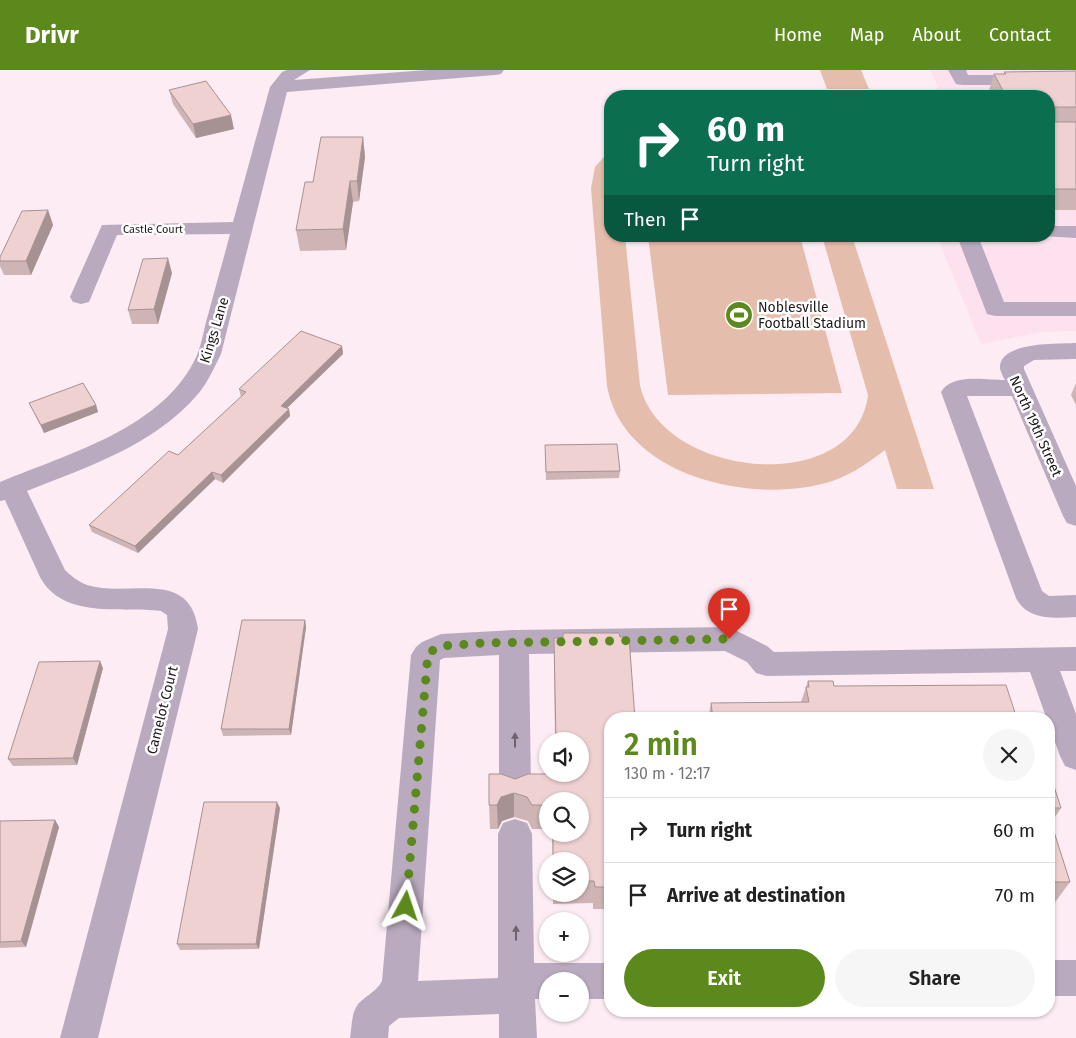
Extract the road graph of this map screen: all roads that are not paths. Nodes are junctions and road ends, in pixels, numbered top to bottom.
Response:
1 (301, 70) edge
2 (495, 70) edge
3 (1076, 80) edge
4 (960, 82) edge
5 (279, 87) junction
6 (242, 228) junction
7 (1055, 232) edge
8 (1076, 232) edge
9 (969, 242) edge
10 (81, 298) dead end
11 (1076, 309) edge
12 (1053, 310) junction
13 (1075, 351) edge
14 (1020, 388) junction
15 (6, 489) edge
16 (1076, 516) edge
17 (1076, 606) edge
18 (514, 642) junction
19 (1076, 659) edge
20 (1041, 660) junction
21 (1076, 756) edge
22 (515, 788) edge
23 (515, 834) dead end
24 (1055, 978) edge
25 (1076, 978) edge
26 (604, 981) edge
27 (517, 988) junction
28 (392, 1000) junction
29 (79, 1038) edge
30 (369, 1038) edge
31 (518, 1038) edge

1 - 5 street
2 - 5 street
3 - 4 street
5 - 6 street, Kings Lane
6 - 10 street, Castle Court
6 - 15 street, Kings Lane
7 - 8 street
9 - 12 street
11 - 12 street
12 - 13 street
13 - 14 street, North 19th Street
14 - 16 street, North 19th Street
14 - 17 street
15 - 29 street, Camelot Court
18 - 20 street
22 -> 18 street
18 - 28 street
19 - 20 street
20 - 21 street
27 -> 23 street
24 - 25 street
26 - 27 street
27 - 28 street
27 - 31 street
28 - 30 street

